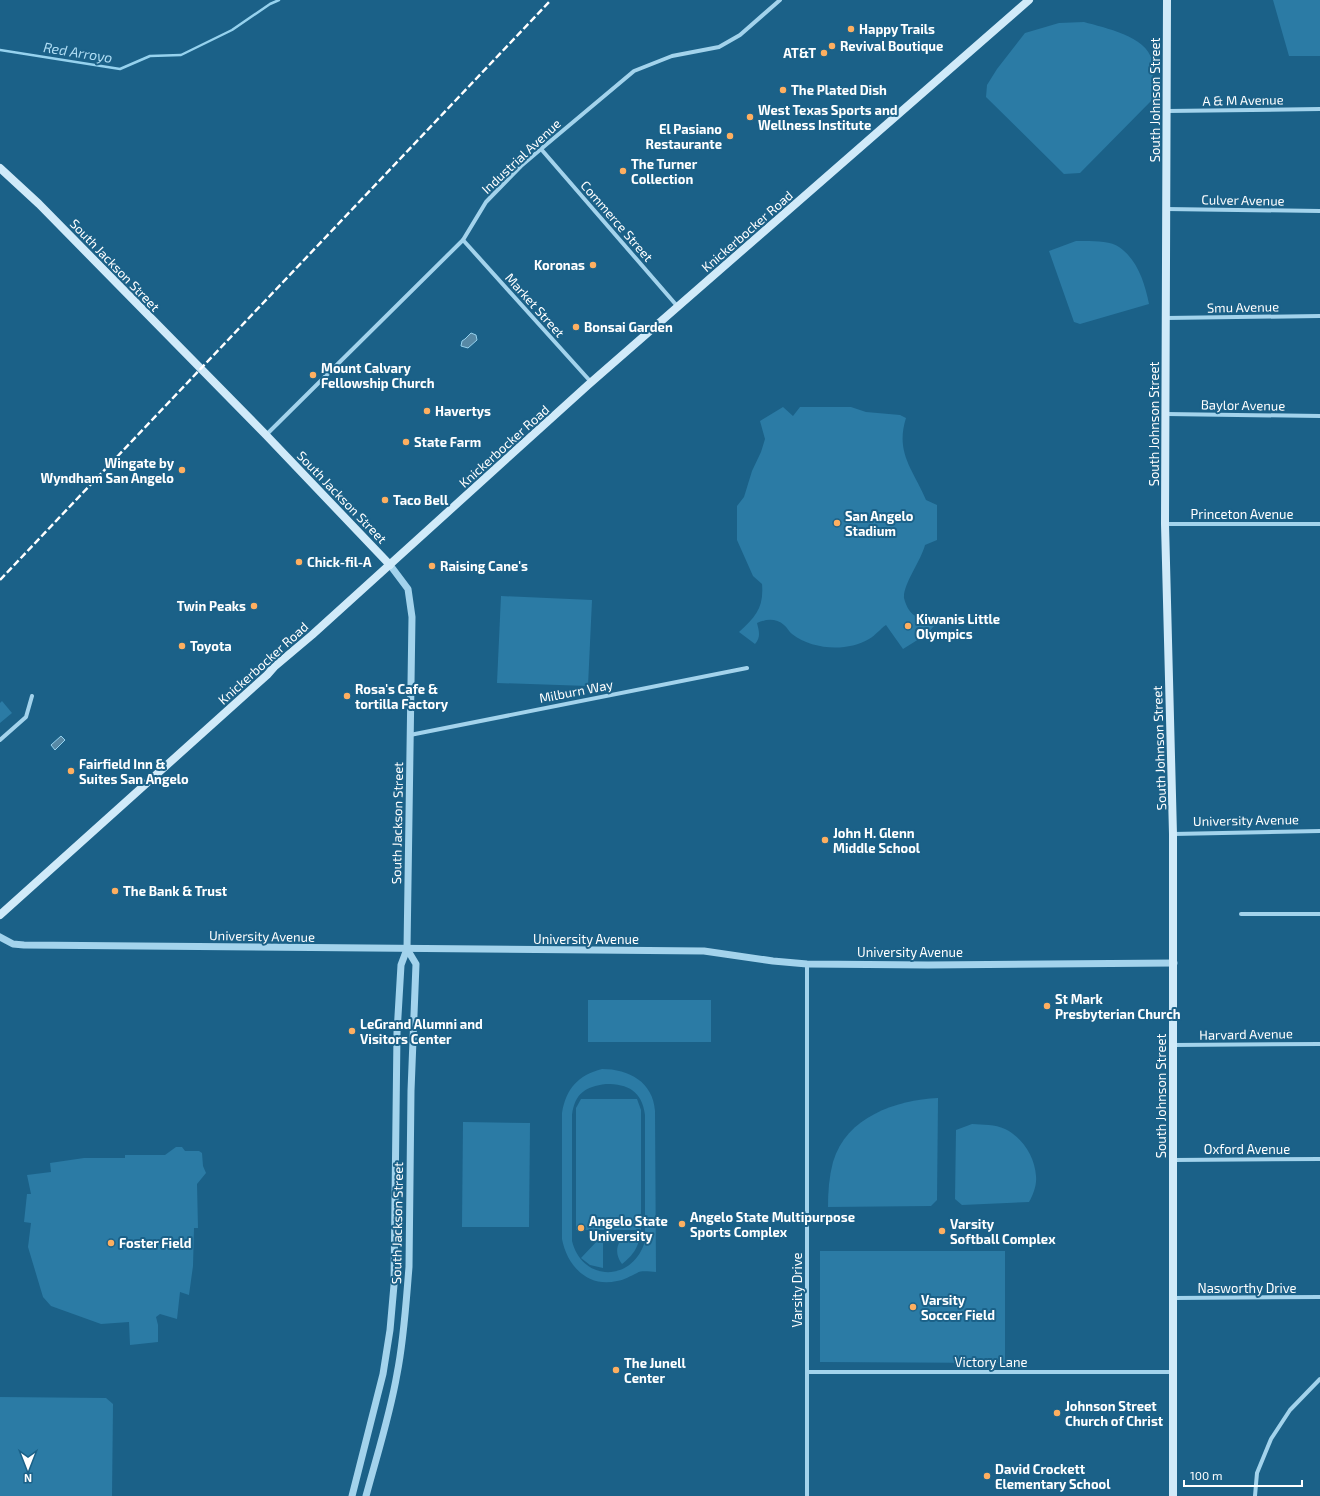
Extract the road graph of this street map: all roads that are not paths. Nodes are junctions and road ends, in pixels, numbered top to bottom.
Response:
1 (780, 0) edge
2 (1029, 0) edge
3 (1167, 0) edge
4 (1320, 108) edge
5 (1167, 111) junction
6 (541, 149) junction
7 (0, 168) edge
8 (1166, 209) junction
9 (1320, 211) edge
10 (463, 240) junction
11 (679, 307) junction
12 (1320, 316) edge
13 (1166, 318) junction
14 (591, 382) junction
15 (1166, 414) junction
16 (1320, 416) edge
17 (266, 435) junction
18 (1165, 524) junction
19 (1320, 524) edge
20 (390, 565) junction
21 (747, 668) dead end
22 (32, 696) dead end
23 (410, 735) junction
24 (0, 740) edge
25 (1320, 830) edge
26 (1173, 834) junction
27 (1241, 914) dead end
28 (1320, 914) edge
29 (0, 915) edge
30 (0, 937) edge
31 (408, 949) junction
32 (1174, 963) junction
33 (807, 964) junction
34 (1320, 1044) edge
35 (1173, 1045) junction
36 (1320, 1159) edge
37 (1173, 1160) junction
38 (1320, 1297) edge
39 (1174, 1298) junction
40 (807, 1372) junction
41 (1174, 1372) junction
42 (1320, 1379) edge
43 (352, 1496) edge
44 (366, 1496) edge
45 (808, 1496) edge
46 (1173, 1496) edge
47 (1255, 1496) edge

1 - 6 street, Industrial Avenue
2 - 11 main road, Knickerbocker Road
3 - 5 main road, South Johnson Street
4 - 5 street, A & M Avenue
5 - 8 main road, South Johnson Street
6 - 10 street, Industrial Avenue
6 - 11 street, Commerce Street
7 - 17 main road, South Jackson Street
8 - 9 street, Culver Avenue
8 - 13 main road, South Johnson Street
10 - 14 street, Market Street
10 - 17 street, Industrial Avenue
11 - 14 main road, Knickerbocker Road
12 - 13 street, Smu Avenue
13 - 15 main road, South Johnson Street
14 - 20 main road, Knickerbocker Road
15 - 16 street, Baylor Avenue
15 - 18 main road, South Johnson Street
17 - 20 main road, South Jackson Street
18 - 19 street, Princeton Avenue
18 - 26 main road, South Johnson Street
20 - 23 street, South Jackson Street
20 - 29 main road, Knickerbocker Road
21 - 23 street, Milburn Way
22 - 24 street
23 - 31 street, South Jackson Street
25 - 26 street, University Avenue
26 - 32 main road, South Johnson Street
27 - 28 street
30 - 31 street, University Avenue
31 - 33 street, University Avenue
31 - 43 street, South Jackson Street
31 - 44 street, South Jackson Street
32 - 33 street, University Avenue
32 - 35 main road, South Johnson Street
33 - 40 street, Varsity Drive
34 - 35 street, Harvard Avenue
35 - 37 main road, South Johnson Street
36 - 37 street, Oxford Avenue
37 - 39 main road, South Johnson Street
38 - 39 street, Nasworthy Drive
39 - 41 main road, South Johnson Street
40 - 41 street, Victory Lane
40 - 45 street, Varsity Drive
41 - 46 main road, South Johnson Street
42 - 47 street

